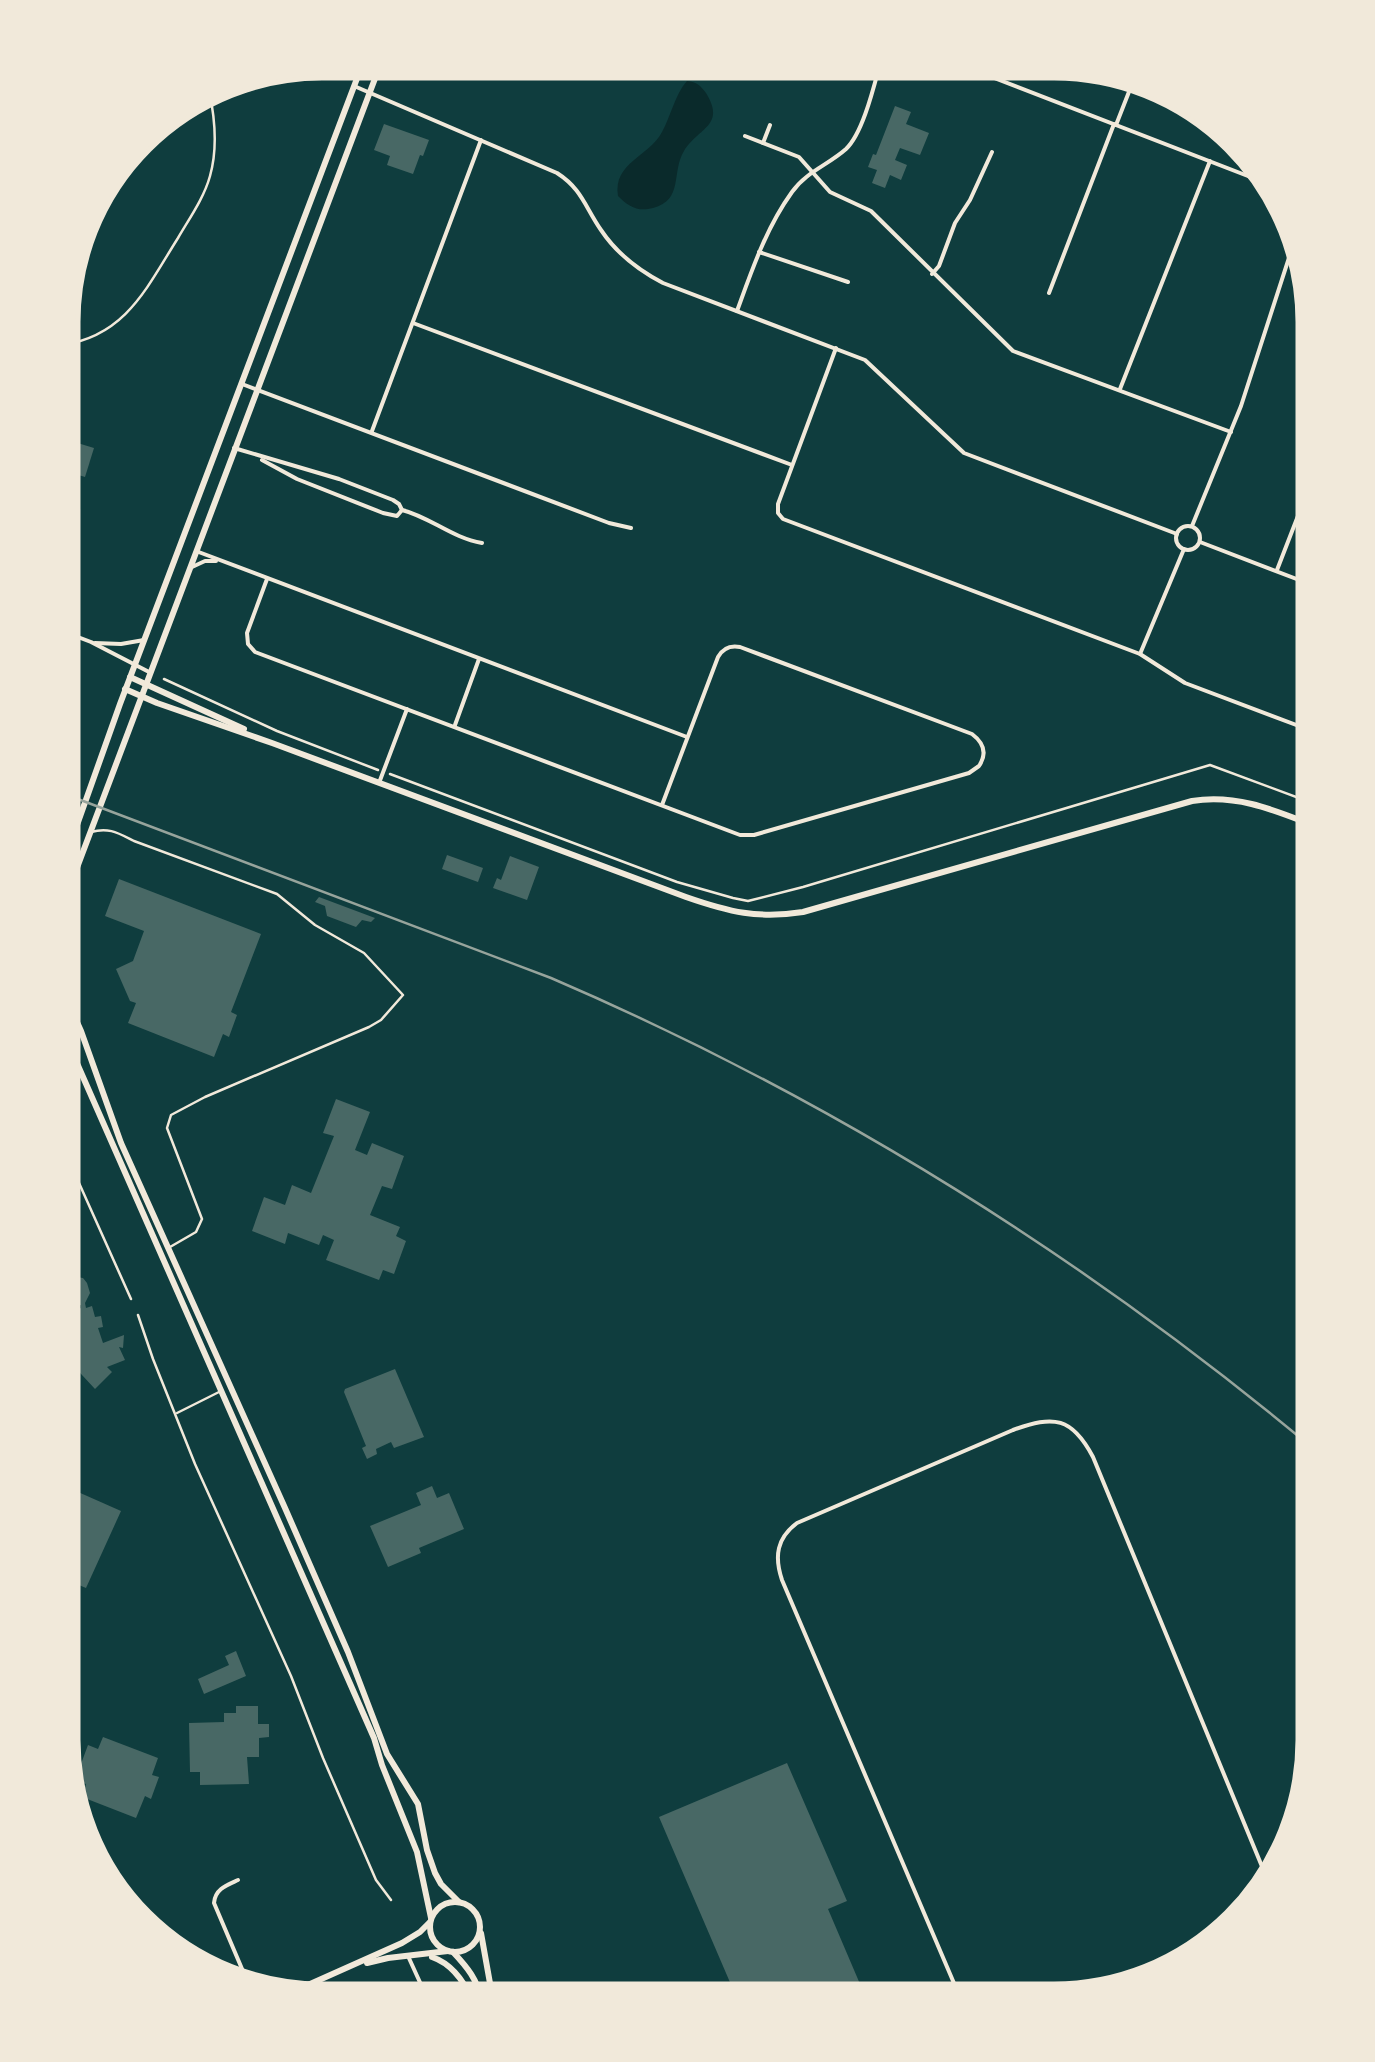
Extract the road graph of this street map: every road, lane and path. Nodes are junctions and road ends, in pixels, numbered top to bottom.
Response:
1 (357, 78) edge
2 (375, 78) edge
3 (875, 78) edge
4 (995, 78) edge
5 (354, 86) junction
6 (1129, 90) edge
7 (370, 92) junction
8 (211, 105) edge
9 (1115, 124) junction
10 (770, 125) dead end
11 (746, 136) dead end
12 (481, 140) junction
13 (763, 143) junction
14 (992, 152) dead end
15 (1210, 161) junction
16 (812, 172) junction
17 (1249, 176) edge
18 (759, 252) junction
19 (1289, 257) edge
20 (932, 274) junction
21 (848, 282) dead end
22 (1049, 293) dead end
23 (737, 311) junction
24 (413, 323) junction
25 (78, 342) edge
26 (836, 348) junction
27 (242, 384) junction
28 (257, 390) junction
29 (1119, 390) junction
30 (372, 432) junction
31 (1231, 432) junction
32 (234, 448) junction
33 (253, 455) junction
34 (792, 465) junction
35 (402, 510) junction
36 (1298, 517) edge
37 (1192, 526) junction
38 (631, 528) dead end
39 (1177, 534) junction
40 (1200, 542) junction
41 (482, 543) dead end
42 (1184, 549) junction
43 (196, 551) junction
44 (220, 562) junction
45 (190, 568) junction
46 (1277, 572) junction
47 (267, 579) junction
48 (1298, 580) edge
49 (78, 637) edge
50 (144, 640) junction
51 (91, 642) junction
52 (1140, 654) junction
53 (479, 659) junction
54 (134, 666) junction
55 (151, 674) junction
56 (130, 677) junction
57 (164, 679) dead end
58 (147, 684) junction
59 (126, 690) junction
60 (143, 697) junction
61 (407, 709) junction
62 (1298, 725) edge
63 (454, 727) junction
64 (687, 737) junction
65 (272, 743) junction
66 (383, 772) junction
67 (379, 783) junction
68 (1298, 798) edge
69 (662, 805) junction
70 (1298, 820) edge
71 (78, 825) edge
72 (90, 833) junction
73 (78, 865) edge
74 (78, 1024) edge
75 (78, 1068) edge
76 (78, 1182) edge
77 (170, 1247) junction
78 (161, 1251) junction
79 (131, 1298) dead end
80 (138, 1314) dead end
81 (231, 1386) junction
82 (222, 1390) junction
83 (175, 1414) junction
84 (247, 1422) junction
85 (238, 1425) junction
86 (1262, 1866) edge
87 (238, 1880) dead end
88 (391, 1900) dead end
89 (459, 1902) junction
90 (430, 1920) junction
91 (481, 1932) junction
92 (451, 1951) junction
93 (420, 1955) junction
94 (408, 1956) junction
95 (351, 1968) junction
96 (243, 1971) edge
97 (488, 1982) joint
98 (314, 1983) edge
99 (421, 1984) edge
100 (464, 1984) edge
101 (477, 1984) edge
102 (491, 1984) edge
103 (954, 1984) edge

1 - 5 main road
2 - 7 main road
3 - 16 street
4 - 9 street
5 - 7 street
5 - 27 main road
6 - 9 street
7 - 12 street
7 - 28 main road
8 - 25 lane
9 - 15 street
9 - 22 street
10 - 13 street
11 - 13 street
12 - 23 street
12 - 24 street
13 - 16 street
14 - 20 street
15 - 17 street
15 - 29 street
16 - 18 street
16 - 20 street
18 - 21 street
18 - 23 street
19 - 31 street
20 - 29 street
23 - 26 street
24 - 30 street
24 - 34 street
26 - 34 street
26 - 39 street
27 - 28 street
27 - 50 main road
28 - 30 street
28 - 32 main road
29 - 31 street
30 - 38 street
31 - 37 street
32 - 33 street
32 - 43 main road
33 - 35 street
33 - 35 street
34 - 52 street
35 - 41 street
36 - 46 street
37 - 39 street
37 - 40 street
39 - 42 street
40 - 42 street
40 - 46 street
42 - 52 street
43 - 44 street
43 - 45 main road
44 - 45 street
44 - 47 street
45 - 55 main road
46 - 48 street
47 - 53 street
47 - 61 street
49 - 51 street
50 - 51 street
50 - 54 main road
51 - 54 street
52 - 62 street
53 - 63 street
53 - 64 street
54 - 55 street
54 - 56 main road
55 - 58 main road
56 - 58 main road
56 - 59 main road
57 - 66 path
58 - 60 main road
58 - 65 main road
59 - 60 main road
59 - 71 main road
60 - 65 main road
60 - 72 main road
61 - 63 street
61 - 66 street
63 - 69 street
64 - 69 street
64 - 69 street
65 - 67 main road
66 - 67 street
66 - 68 path
67 - 70 main road
72 - 73 main road
72 - 77 lane
74 - 77 main road
75 - 78 main road
76 - 79 lane
77 - 78 main road
77 - 81 main road
78 - 82 main road
80 - 83 lane
81 - 82 main road
81 - 84 main road
82 - 83 lane
82 - 85 main road
83 - 88 lane
84 - 85 main road
84 - 89 main road
85 - 90 main road
86 - 103 street
87 - 96 street
89 - 90 main road
89 - 91 main road
90 - 92 main road
90 - 95 main road
91 - 92 main road
91 - 97 main road
92 - 93 main road
92 - 101 main road
93 - 94 main road
93 - 100 main road
94 - 95 main road
94 - 99 street
95 - 98 main road
97 - 102 street

